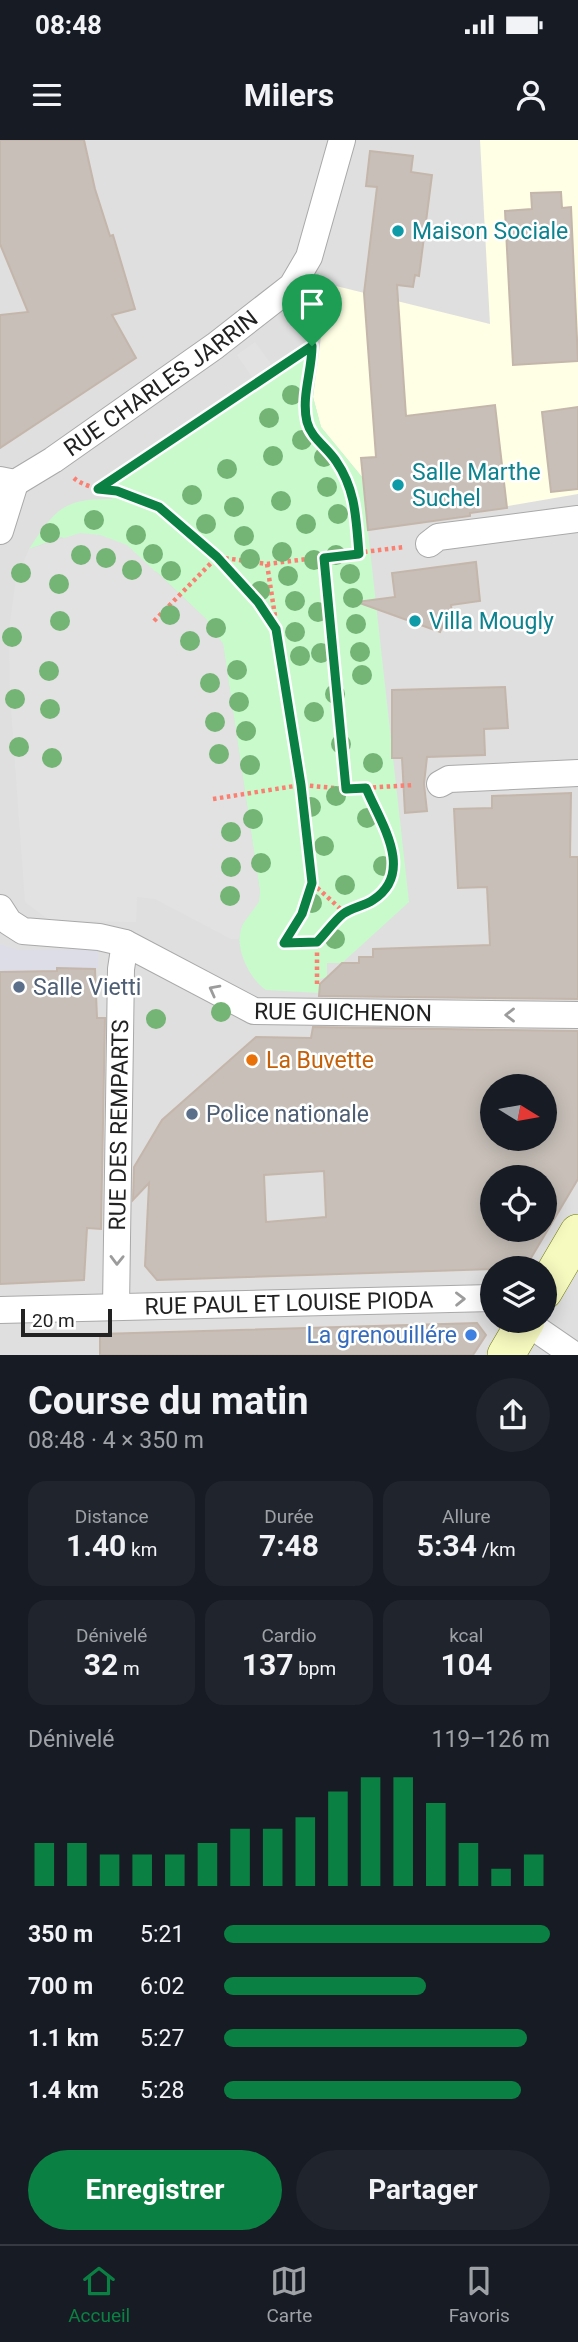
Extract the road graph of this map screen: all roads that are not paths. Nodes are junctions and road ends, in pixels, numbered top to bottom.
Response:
1 (342, 140) edge
2 (8, 482) edge
3 (578, 519) edge
4 (0, 531) edge
5 (429, 544) road end
6 (578, 773) edge
7 (440, 784) dead end
8 (0, 908) edge
9 (125, 943) junction
10 (578, 1015) edge
11 (578, 1233) edge
12 (559, 1278) edge
13 (480, 1298) edge
14 (116, 1307) junction
15 (0, 1310) edge
16 (519, 1333) edge
17 (543, 1333) edge
18 (506, 1355) edge
19 (575, 1355) edge

1 - 2 street, RUE CHARLES JARRIN
2 - 4 street
3 - 5 street
6 - 7 street
8 - 9 street, RUE GUICHENON
10 -> 9 street, RUE GUICHENON
9 -> 14 street, RUE DES REMPARTS
11 - 12 main road
14 -> 13 street, RUE PAUL ET LOUISE PIODA
14 - 15 street, RUE PAUL ET LOUISE PIODA
16 - 18 main road
17 - 19 street

